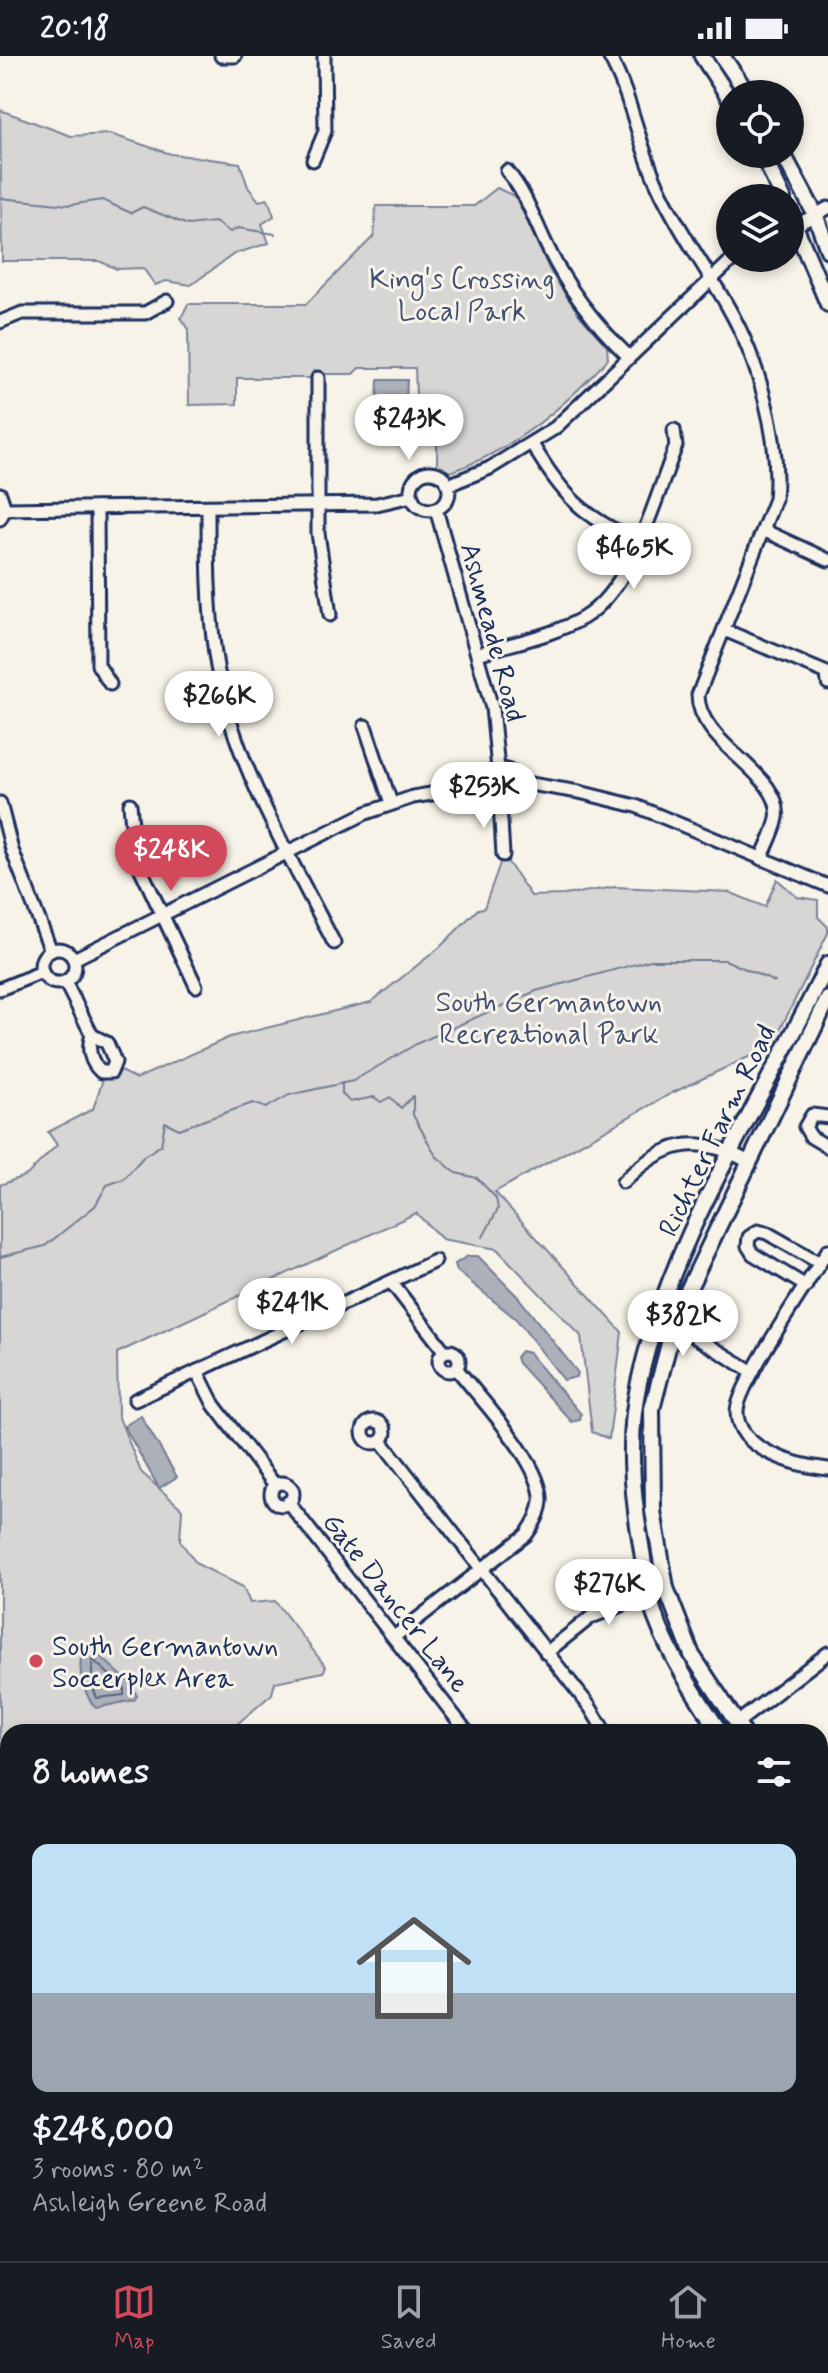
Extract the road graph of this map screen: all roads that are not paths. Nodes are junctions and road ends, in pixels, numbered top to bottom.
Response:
1 (221, 56) edge
2 (235, 56) edge
3 (324, 56) edge
4 (609, 56) edge
5 (702, 56) edge
6 (722, 56) edge
7 (718, 80) edge
8 (738, 80) edge
9 (313, 160) dead end
10 (792, 168) edge
11 (507, 171) dead end
12 (821, 211) edge
13 (828, 250) edge
14 (804, 253) edge
15 (717, 272) edge
16 (721, 272) edge
17 (709, 279) junction
18 (167, 301) dead end
19 (828, 304) edge
20 (0, 322) edge
21 (629, 357) junction
22 (318, 378) dead end
23 (674, 430) dead end
24 (532, 444) junction
25 (448, 485) junction
26 (0, 494) edge
27 (412, 496) junction
28 (319, 505) junction
29 (208, 507) junction
30 (97, 508) junction
31 (436, 509) junction
32 (3, 514) edge
33 (763, 530) junction
34 (637, 541) junction
35 (828, 560) edge
36 (330, 615) dead end
37 (724, 630) junction
38 (478, 654) junction
39 (828, 673) edge
40 (828, 683) edge
41 (110, 684) dead end
42 (365, 726) dead end
43 (498, 769) junction
44 (518, 782) junction
45 (485, 785) junction
46 (0, 803) edge
47 (391, 803) junction
48 (500, 803) junction
49 (130, 804) dead end
50 (287, 851) junction
51 (503, 855) dead end
52 (761, 859) junction
53 (828, 886) edge
54 (162, 914) junction
55 (334, 943) dead end
56 (51, 951) junction
57 (74, 959) junction
58 (828, 964) edge
59 (42, 972) junction
60 (65, 982) junction
61 (196, 986) dead end
62 (0, 989) edge
63 (828, 999) edge
64 (92, 1035) dead end
65 (828, 1117) edge
66 (828, 1147) edge
67 (732, 1152) junction
68 (747, 1161) junction
69 (623, 1182) dead end
70 (828, 1250) edge
71 (435, 1261) dead end
72 (820, 1263) junction
73 (391, 1282) junction
74 (806, 1286) junction
75 (695, 1337) dead end
76 (197, 1371) junction
77 (753, 1372) junction
78 (135, 1400) dead end
79 (381, 1441) dead end
80 (828, 1469) edge
81 (482, 1569) junction
82 (666, 1588) junction
83 (648, 1594) junction
84 (394, 1637) junction
85 (546, 1653) junction
86 (828, 1653) edge
87 (461, 1724) edge
88 (599, 1724) edge
89 (715, 1724) edge
90 (738, 1724) edge
91 (744, 1724) edge

1 - 2 street
3 - 9 street
4 - 17 street
5 - 7 main road
6 - 8 main road
10 - 12 main road
11 - 21 street
12 - 13 main road
14 - 19 main road
15 - 17 street
16 - 17 street
17 - 21 street
17 - 33 street
18 - 20 street
21 - 24 street
22 - 28 street
23 - 34 street
24 - 25 street
24 - 34 street
25 - 27 street
25 - 31 street
26 - 32 street
27 - 28 street
27 - 31 street
28 - 29 street
28 - 36 street
29 - 30 street
29 - 50 street
30 - 32 street
30 - 41 street
31 - 38 street, Ashmeade Road
33 - 35 street
33 - 37 street
34 - 38 street
37 - 39 street
37 - 52 street
38 - 43 street, Ashmeade Road
39 - 40 street
42 - 47 street
43 - 44 street
43 - 45 street
44 - 48 street
44 - 52 street
45 - 47 street
45 - 48 street
46 - 56 street
47 - 50 street
48 - 51 street
49 - 54 street
50 - 54 street
50 - 55 street
52 - 53 street
54 - 57 street
54 - 61 street
56 - 57 street
56 - 59 street
57 - 60 street
58 - 67 main road, Richter Farm Road
59 - 60 street
59 - 62 street
60 - 64 street
63 - 68 main road, Richter Farm Road
65 - 66 street
67 - 68 street
67 - 69 street
67 - 83 main road, Richter Farm Road
68 - 82 main road, Richter Farm Road
70 - 72 street
71 - 73 street
72 - 74 street
72 - 74 street
73 - 76 street
73 - 81 street
74 - 77 street
75 - 77 street
76 - 78 street
76 - 84 street, Gate Dancer Lane
77 - 80 street
79 - 81 street
81 - 84 street
81 - 85 street
82 - 83 street
82 - 90 main road, Richter Farm Road
83 - 85 street
83 - 89 main road, Richter Farm Road
84 - 87 street, Gate Dancer Lane
85 - 88 street
86 - 91 street

